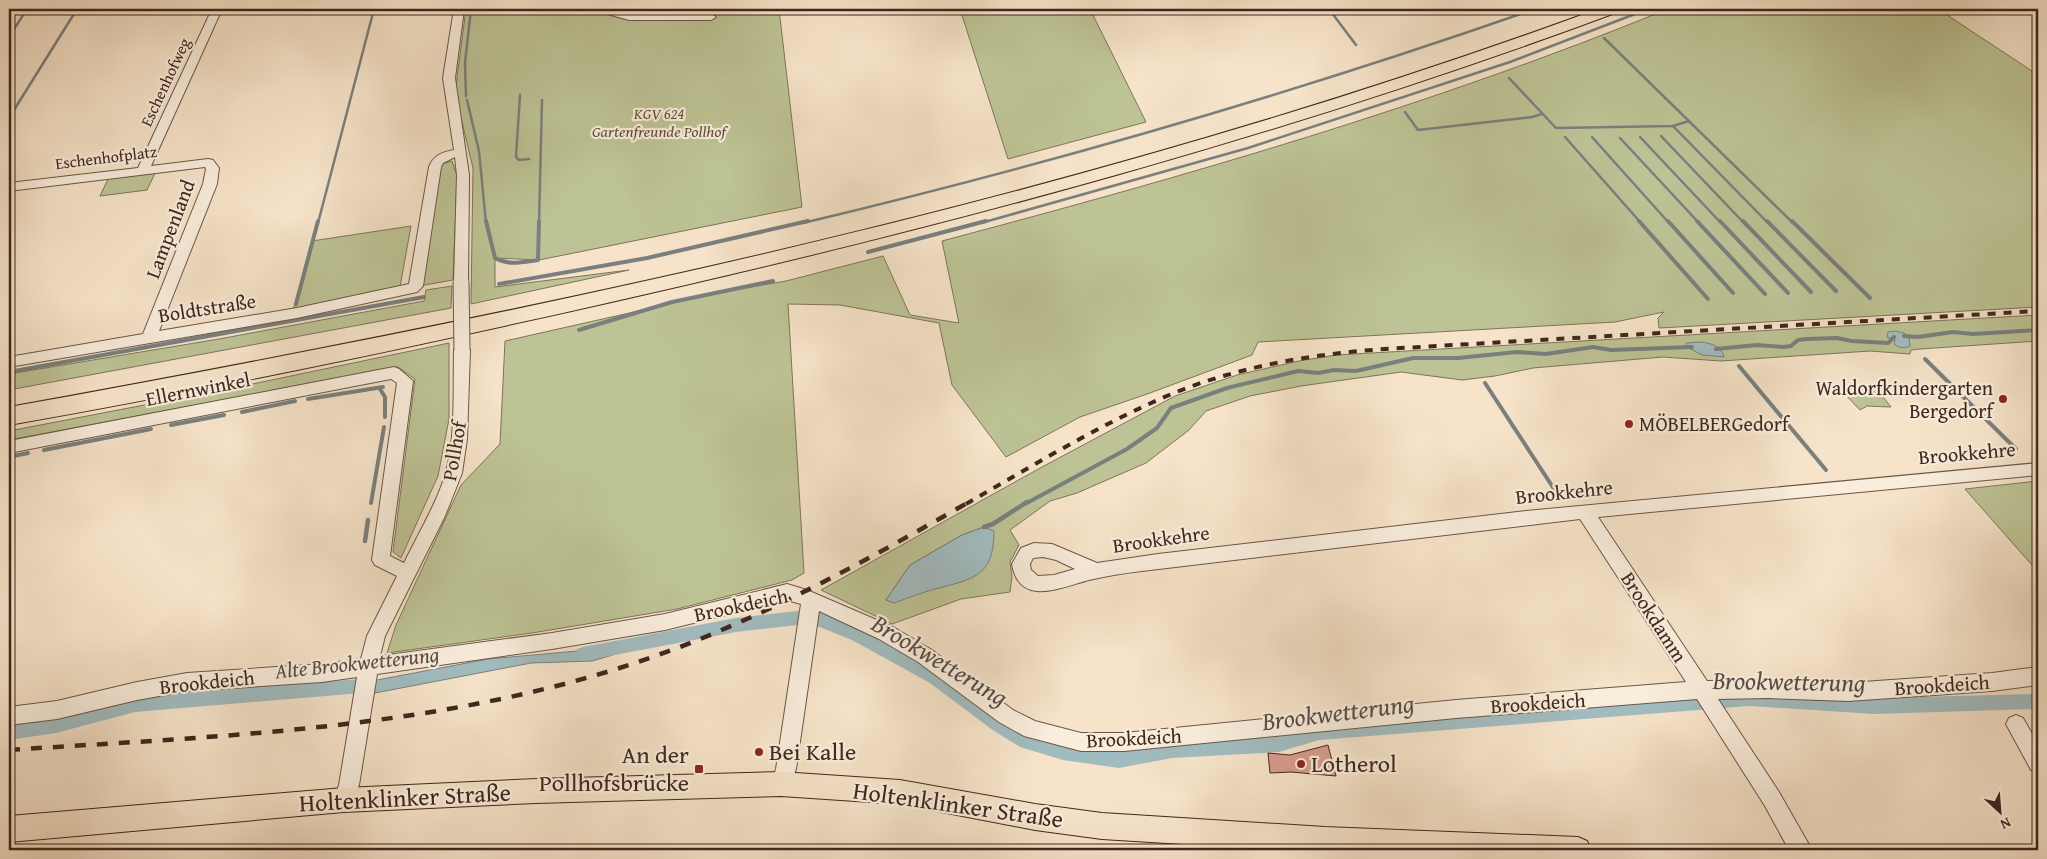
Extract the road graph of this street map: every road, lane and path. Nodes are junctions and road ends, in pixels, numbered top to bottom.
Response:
1 (218, 9) edge
2 (459, 9) edge
3 (601, 9) edge
4 (1585, 9) edge
5 (1612, 9) edge
6 (711, 17) dead end
7 (461, 152) junction
8 (208, 163) joint
9 (143, 170) junction
10 (9, 187) edge
11 (149, 338) junction
12 (9, 362) edge
13 (9, 402) edge
14 (9, 416) edge
15 (9, 447) edge
16 (2038, 469) edge
17 (1584, 512) junction
18 (1096, 571) dead end
19 (407, 573) junction
20 (810, 614) junction
21 (368, 668) junction
22 (2038, 676) edge
23 (1708, 699) junction
24 (9, 716) edge
25 (2016, 724) dead end
26 (2038, 762) edge
27 (782, 784) junction
28 (344, 800) junction
29 (9, 828) edge
30 (1578, 850) edge
31 (1801, 850) edge

1 - 9 street, Eschenhofweg
2 - 7 street
3 - 6 street
4 - 13 highway
5 - 14 highway
7 - 11 street, Boldtstraße
7 - 19 street, Pollhof, bridge
8 - 9 street, Eschenhofplatz
8 - 11 street, Lampenland
9 - 10 street, Eschenhofplatz
11 - 12 street, Boldtstraße
15 - 19 street, Ellernwinkel
16 - 17 street, Brookkehre
17 - 18 street, Brookkehre
17 - 23 street, Brookdamm
19 - 21 street, Pollhof
20 - 21 street, Brookdeich
20 - 23 street, Brookdeich
20 - 27 street
21 - 24 street, Brookdeich
21 - 28 street, Pollhof
22 - 23 street, Brookdeich
23 - 31 street, Brookdamm
25 - 26 street
27 - 28 main road, Holtenklinker Straße
27 - 30 main road, Holtenklinker Straße
28 - 29 main road, Holtenklinker Straße

